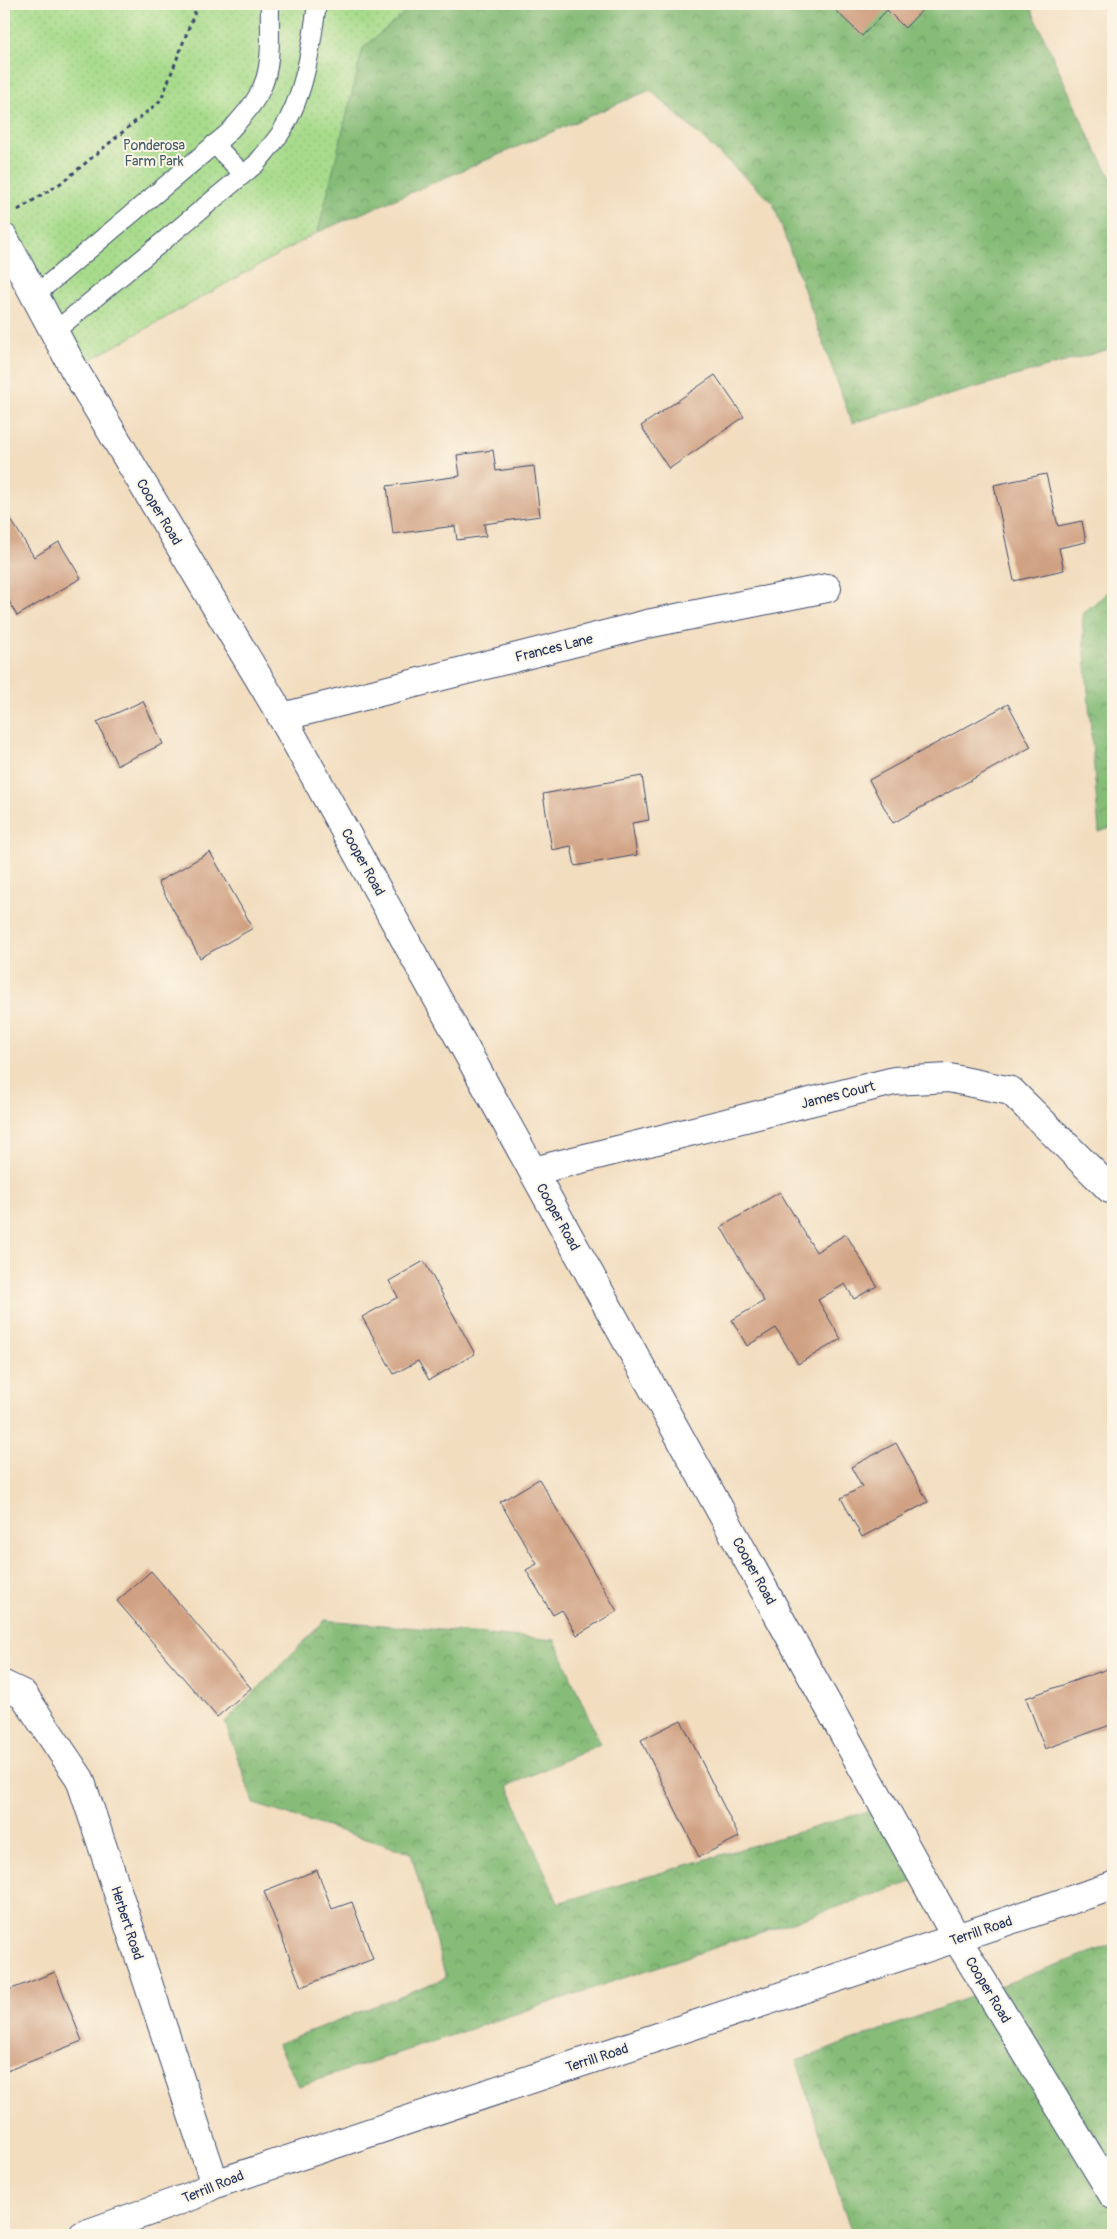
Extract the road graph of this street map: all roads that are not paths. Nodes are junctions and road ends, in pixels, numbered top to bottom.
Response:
1 (270, 4) edge
2 (316, 4) edge
3 (214, 144) junction
4 (243, 174) junction
5 (8, 226) edge
6 (35, 295) junction
7 (54, 332) junction
8 (827, 588) dead end
9 (282, 717) junction
10 (533, 1171) junction
11 (1110, 1189) dead end
12 (4, 1685) edge
13 (1113, 1886) edge
14 (957, 1939) junction
15 (214, 2184) junction
16 (1113, 2195) edge
17 (83, 2235) edge

1 - 3 lane
2 - 4 lane
3 - 4 lane
3 - 6 lane
4 - 7 lane
5 - 6 street, Cooper Road
6 - 7 street, Cooper Road
7 - 9 street, Cooper Road
8 - 9 street, Frances Lane
9 - 10 street, Cooper Road
10 - 11 street, James Court
10 - 14 street, Cooper Road
12 - 15 street, Herbert Road
13 - 14 street, Terrill Road
14 - 15 street, Terrill Road
14 - 16 street, Cooper Road
15 - 17 street, Terrill Road

